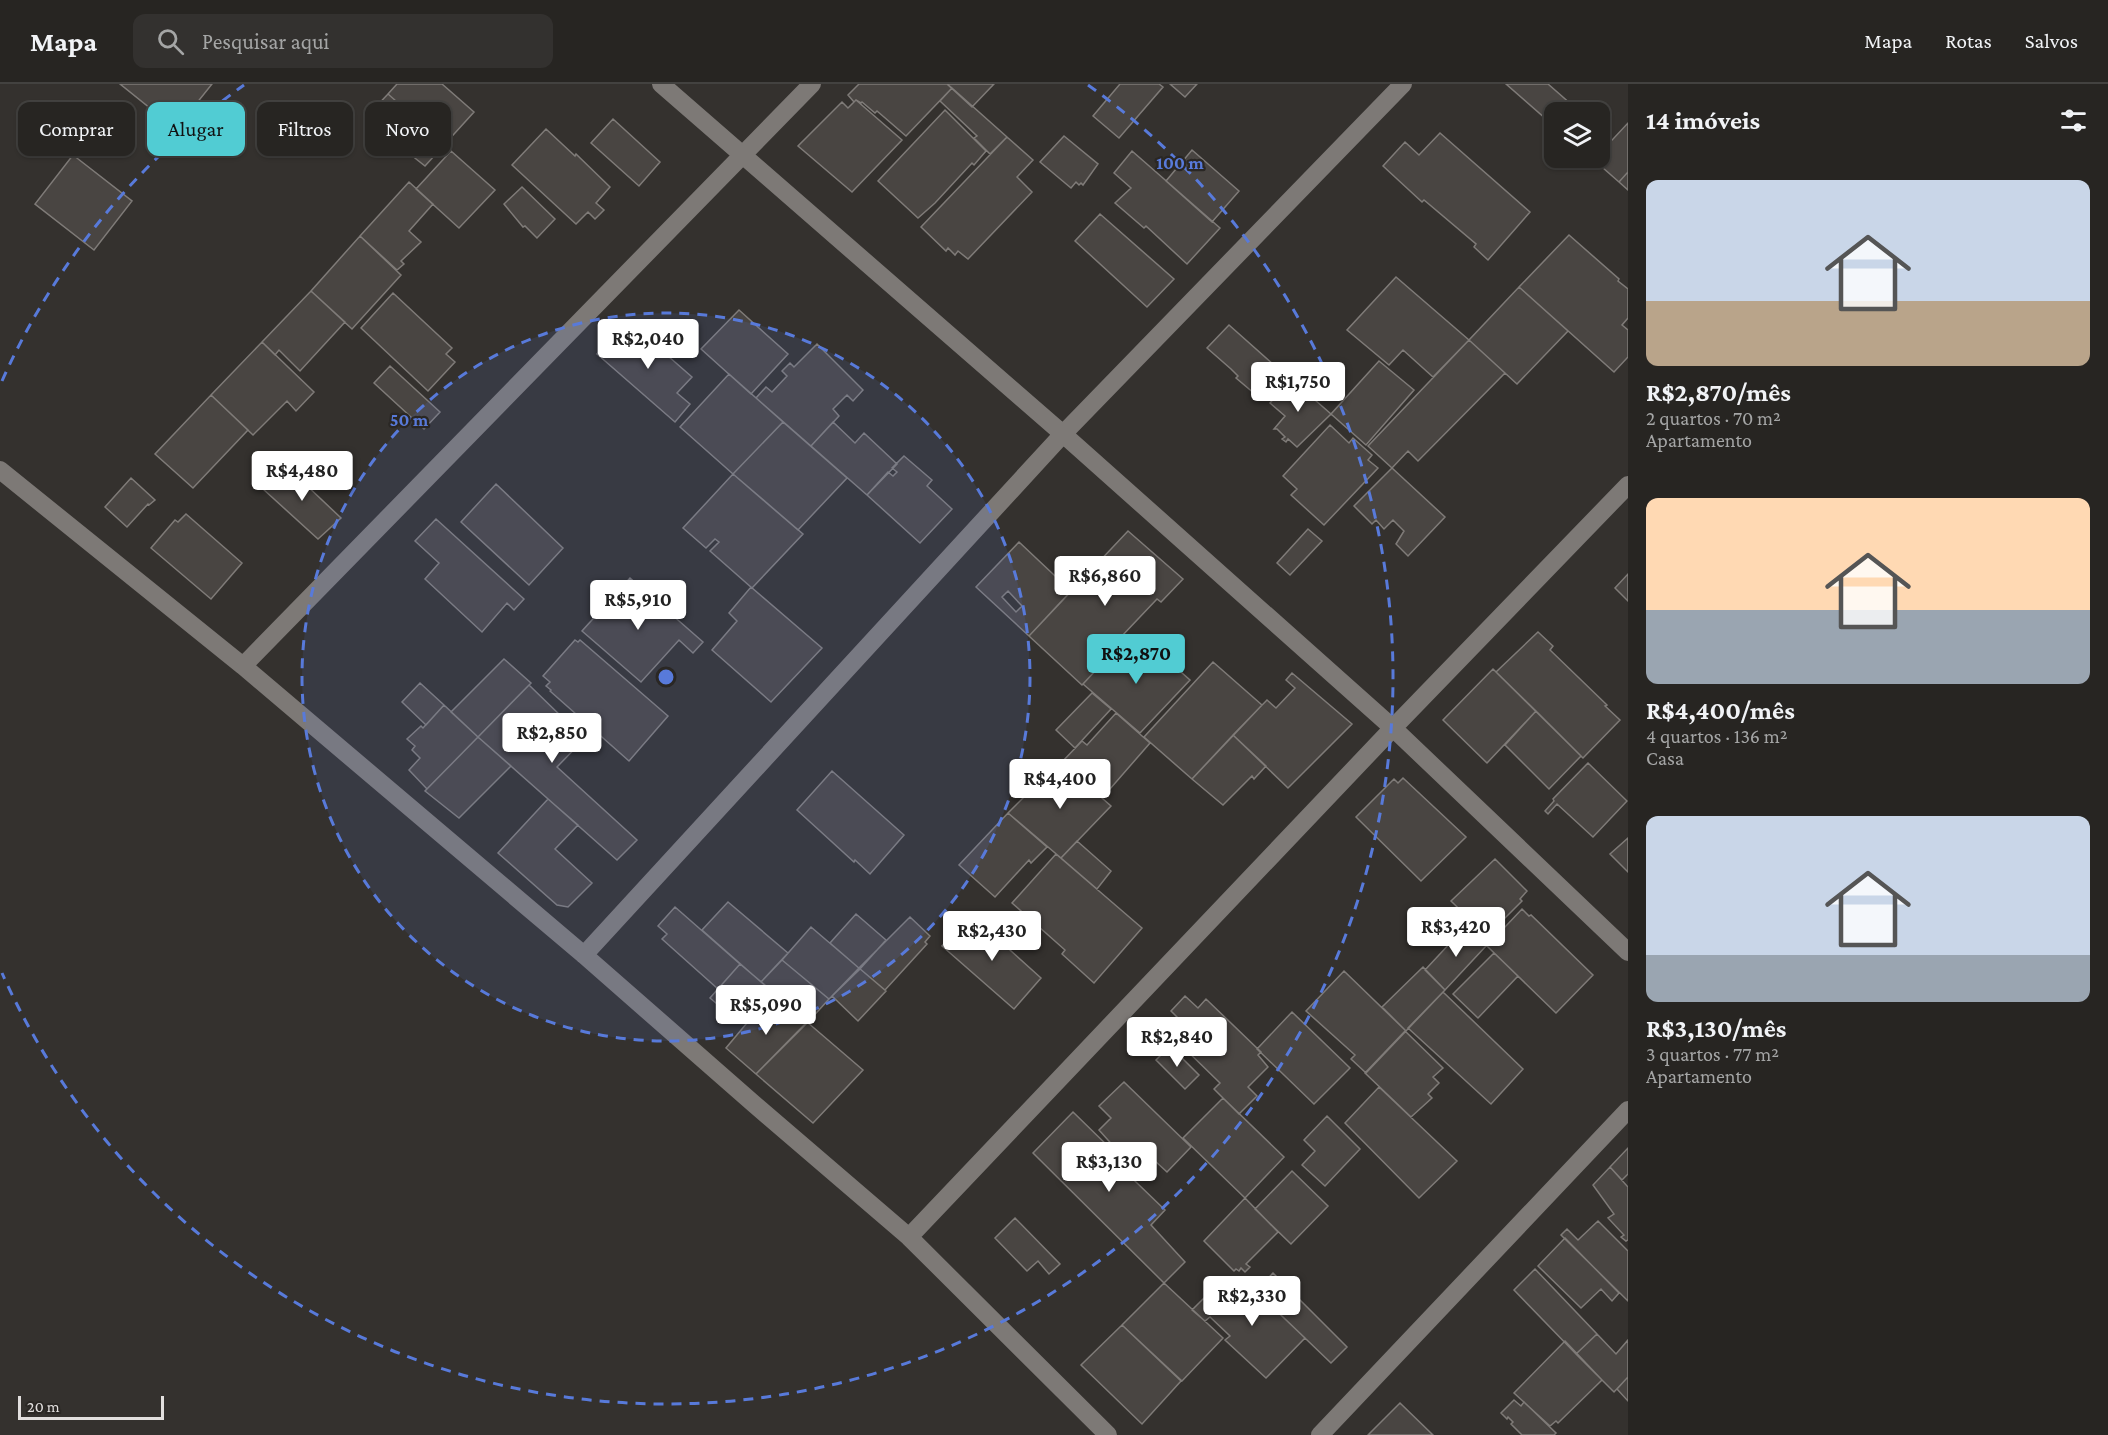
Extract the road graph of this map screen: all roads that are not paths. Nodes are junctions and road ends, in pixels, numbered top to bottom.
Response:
1 (661, 84) edge
2 (812, 84) edge
3 (1403, 84) edge
4 (742, 154) junction
5 (1062, 434) junction
6 (0, 470) edge
7 (1628, 485) edge
8 (243, 666) junction
9 (1393, 728) junction
10 (1628, 952) edge
11 (584, 955) junction
12 (1628, 1110) edge
13 (909, 1237) junction
14 (1108, 1435) edge
15 (1320, 1435) edge

1 - 4 street
2 - 4 street
3 - 5 street
4 - 5 street
4 - 8 street
5 - 9 street
5 - 11 street
6 - 8 street
7 - 9 street
8 - 11 street
9 - 10 street
9 - 13 street
11 - 13 street
12 - 15 street
13 - 14 street

